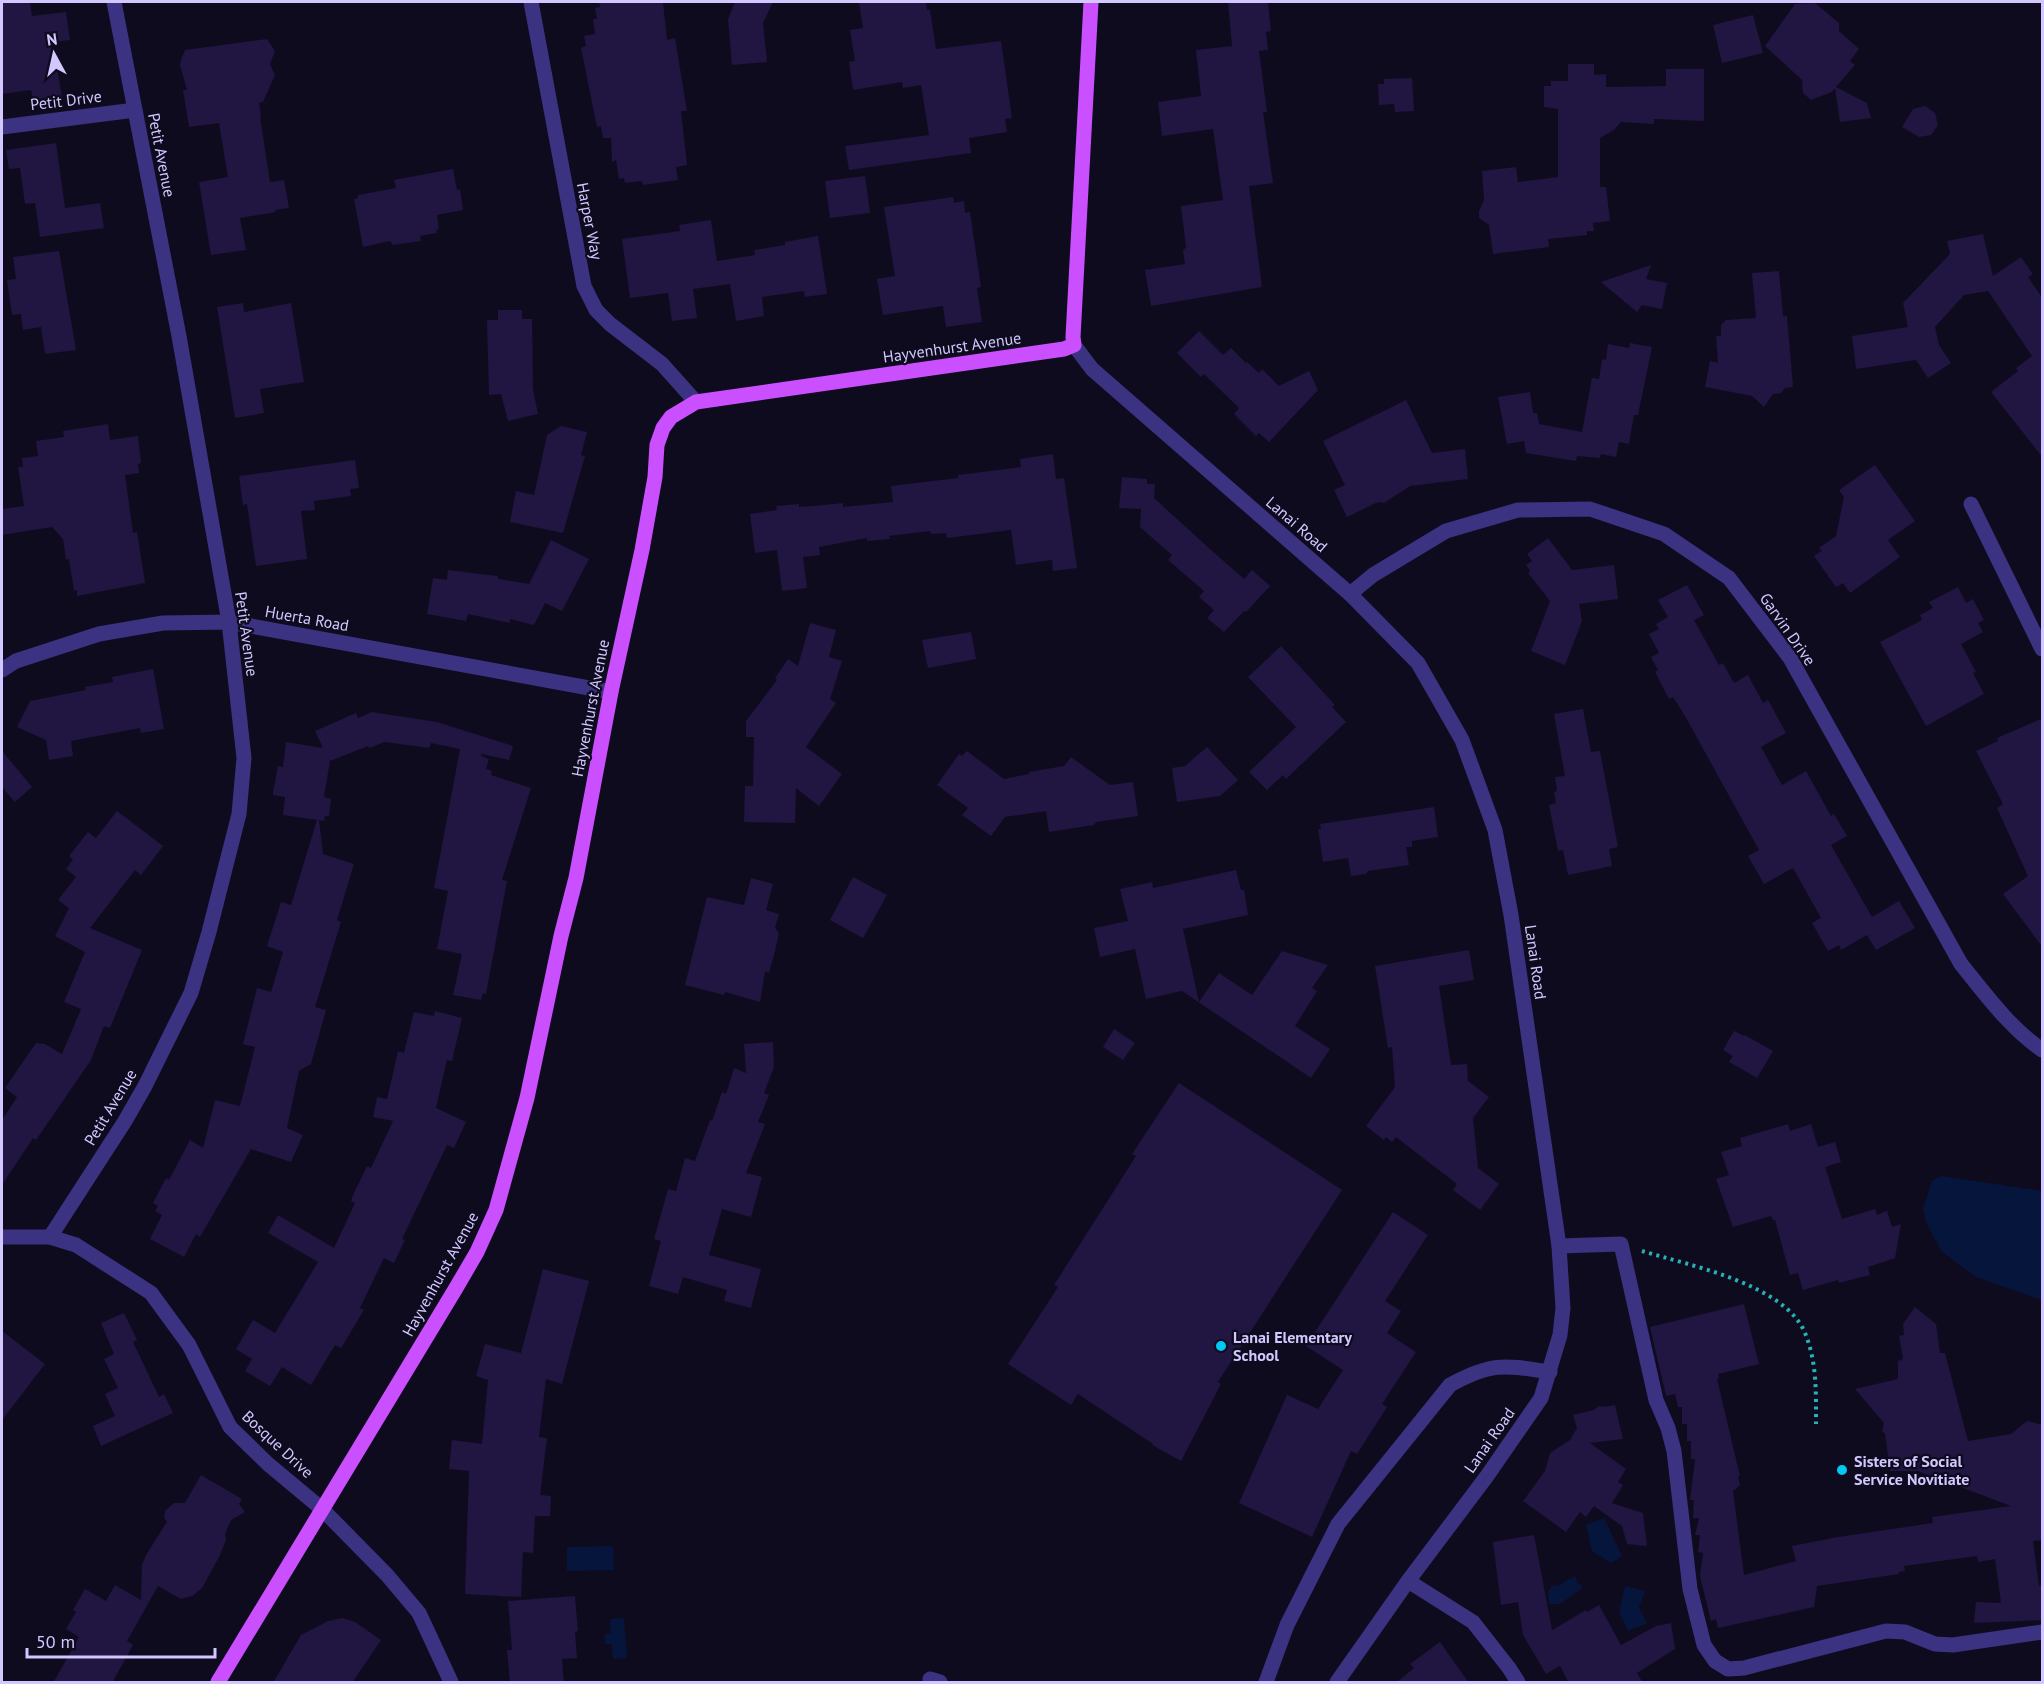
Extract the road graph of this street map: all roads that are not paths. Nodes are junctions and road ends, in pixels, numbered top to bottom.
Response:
1 (114, 2) edge
2 (531, 2) edge
3 (1091, 2) edge
4 (135, 110) junction
5 (2, 127) edge
6 (1074, 345) junction
7 (696, 402) junction
8 (1971, 504) dead end
9 (1350, 594) junction
10 (228, 622) junction
11 (2043, 649) edge
12 (2, 670) edge
13 (610, 692) junction
14 (2043, 1050) edge
15 (2, 1237) edge
16 (50, 1237) junction
17 (1559, 1246) junction
18 (1550, 1372) junction
19 (322, 1509) junction
20 (1408, 1581) junction
21 (2043, 1632) edge
22 (218, 1683) edge
23 (451, 1683) edge
24 (1266, 1683) edge
25 (1337, 1683) edge
26 (1518, 1683) edge

1 - 4 street, Petit Avenue
2 - 7 street, Harper Way
3 - 6 main road
4 - 5 street, Petit Drive
4 - 10 street, Petit Avenue
6 - 7 main road, Hayvenhurst Avenue
6 - 9 street, Lanai Road
7 - 13 main road, Hayvenhurst Avenue
8 - 11 street
9 - 14 street, Garvin Drive
9 - 17 street, Lanai Road
10 - 12 street, Huerta Road
10 - 13 street, Huerta Road
10 - 16 street, Petit Avenue
13 - 19 main road, Hayvenhurst Avenue
15 - 16 street, Bosque Drive
16 - 19 street, Bosque Drive
17 - 18 street, Lanai Road
17 - 21 street
18 - 20 street, Lanai Road
18 - 24 street
19 - 22 main road, Hayvenhurst Avenue
19 - 23 street, Bosque Drive
20 - 25 street, Lanai Road
20 - 26 street

